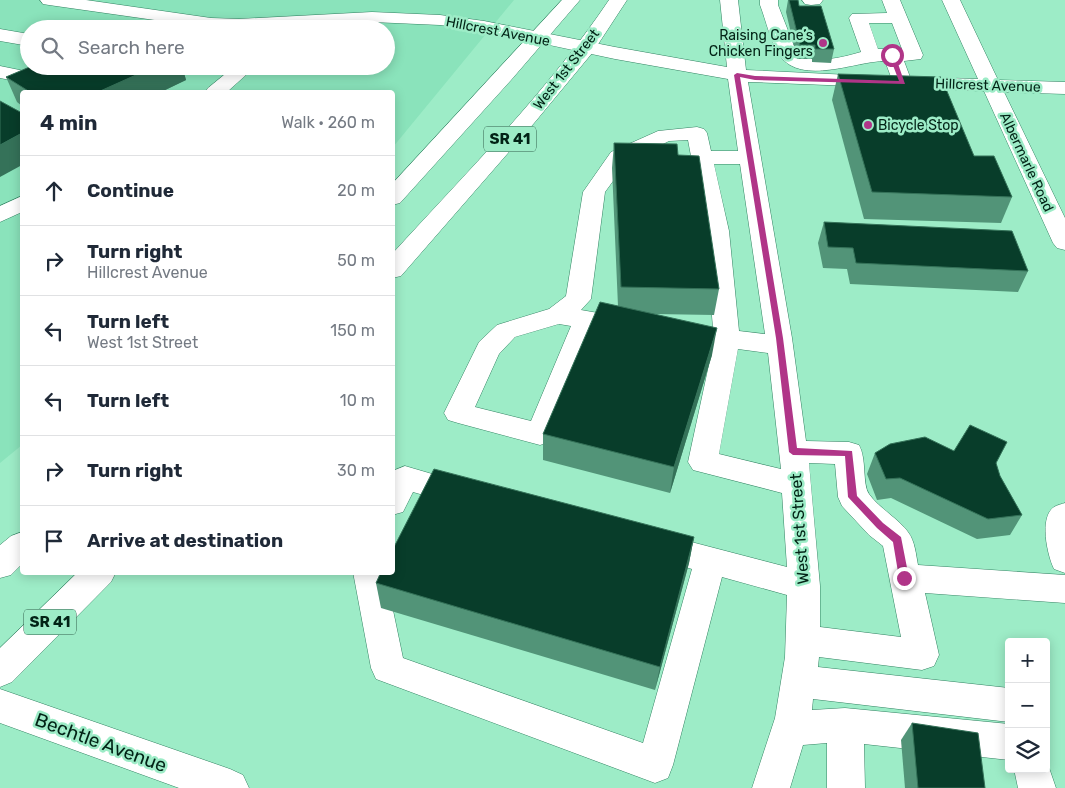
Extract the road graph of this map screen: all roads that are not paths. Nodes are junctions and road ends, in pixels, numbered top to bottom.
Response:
1 (49, 0) edge
2 (192, 0) edge
3 (571, 0) edge
4 (618, 0) edge
5 (729, 0) edge
6 (769, 0) edge
7 (891, 0) edge
8 (951, 0) edge
9 (898, 18) junction
10 (154, 20) edge
11 (161, 20) edge
12 (362, 20) edge
13 (0, 35) edge
14 (20, 38) edge
15 (539, 38) junction
16 (586, 48) junction
17 (871, 55) junction
18 (892, 55) junction
19 (0, 72) edge
20 (52, 75) edge
21 (237, 75) edge
22 (737, 75) junction
23 (903, 82) junction
24 (990, 85) junction
25 (1065, 88) edge
26 (218, 90) edge
27 (750, 157) junction
28 (702, 158) junction
29 (395, 195) edge
30 (20, 204) edge
31 (0, 215) edge
32 (1065, 243) edge
33 (395, 267) edge
34 (558, 316) junction
35 (586, 320) junction
36 (727, 339) junction
37 (780, 345) junction
38 (793, 452) junction
39 (797, 486) junction
40 (395, 497) edge
41 (490, 502) edge
42 (1065, 515) edge
43 (624, 538) edge
44 (20, 547) edge
45 (1065, 560) edge
46 (710, 561) junction
47 (0, 565) edge
48 (97, 575) edge
49 (370, 575) edge
50 (904, 578) junction
51 (804, 586) junction
52 (1065, 589) edge
53 (802, 640) junction
54 (866, 648) junction
55 (0, 671) edge
56 (798, 681) junction
57 (874, 692) junction
58 (1005, 705) edge
59 (0, 706) edge
60 (845, 725) junction
61 (790, 729) junction
62 (1005, 742) edge
63 (1033, 773) edge
64 (230, 788) edge
65 (771, 788) edge
66 (846, 788) edge
67 (1037, 788) edge

1 - 10 street, Hillcrest Avenue
2 - 11 street
3 - 15 street, SR 41
4 - 16 street, West 1st Street / SR 41
5 - 22 street, West 1st Street
6 - 17 street
7 - 9 street
8 - 24 street, Albermarle Road
9 - 17 street
9 - 18 street
12 - 15 street, Hillcrest Avenue
13 - 14 street
15 - 16 street, Hillcrest Avenue
15 - 29 street, SR 41
16 - 22 street, Hillcrest Avenue
16 - 33 street, West 1st Street / SR 41
17 - 18 street
18 - 23 street
19 - 20 street
21 - 26 street
22 - 23 street, Hillcrest Avenue
22 - 27 street, West 1st Street
23 - 24 street, Hillcrest Avenue
24 - 25 street, Hillcrest Avenue
24 - 32 street, Albermarle Road
27 - 28 street
27 - 37 street, West 1st Street
28 - 34 street
28 - 36 street
30 - 31 street
34 - 35 street
34 - 35 street
35 - 36 street
36 - 37 street
36 - 39 street
37 - 38 street, West 1st Street
38 - 39 street, West 1st Street
38 - 50 street
39 - 51 street, West 1st Street
40 - 41 street
42 - 45 street
43 - 46 street
44 - 47 street
46 - 49 street
46 - 51 street
48 - 55 street, SR 41
50 - 52 street
50 - 54 street
51 - 53 street, West 1st Street
53 - 54 street
53 - 56 street, West 1st Street
54 - 57 street
56 - 57 street
56 - 61 street, West 1st Street
57 - 58 street
59 - 64 street, Bechtle Avenue
60 - 61 street
60 - 62 street
60 - 66 street
61 - 65 street, West 1st Street
63 - 67 street

